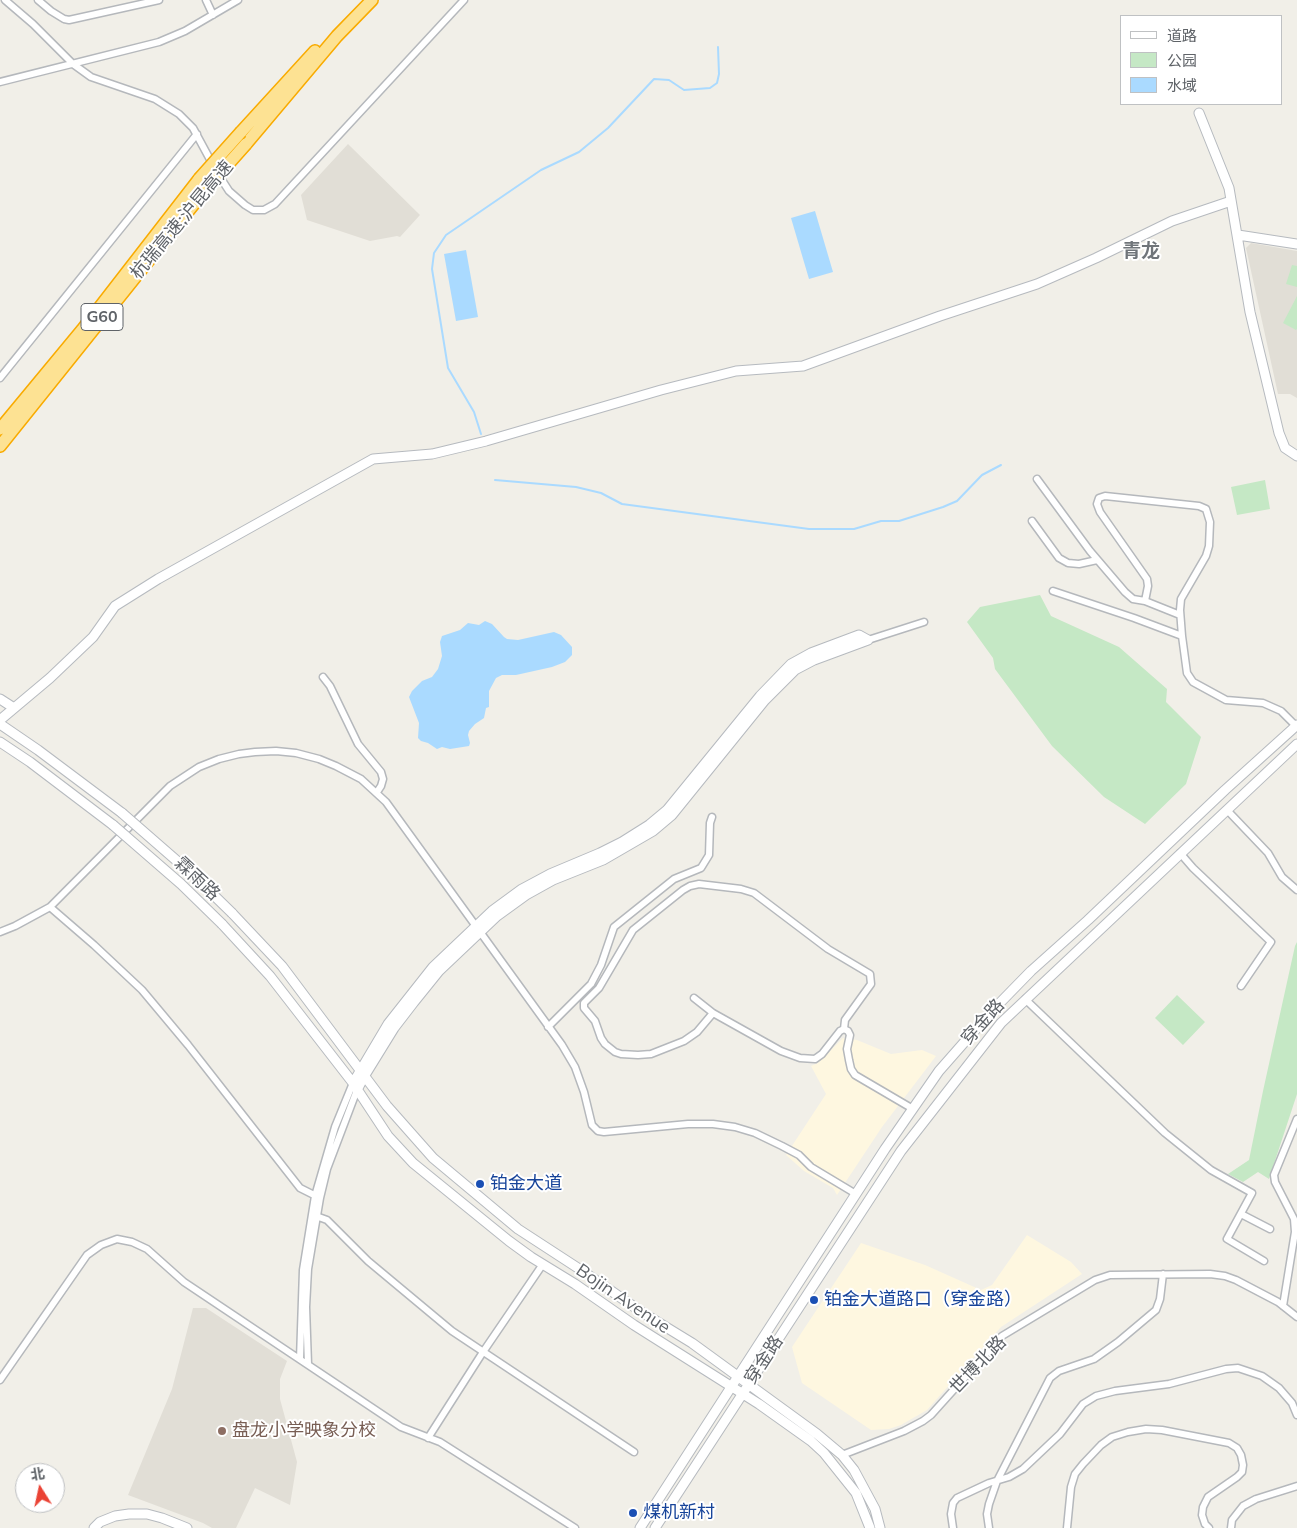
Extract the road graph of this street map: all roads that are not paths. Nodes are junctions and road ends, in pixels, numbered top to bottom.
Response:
1 (5, 0) edge
2 (38, 0) edge
3 (159, 0) edge
4 (206, 0) edge
5 (238, 0) edge
6 (362, 0) edge
7 (372, 0) edge
8 (464, 0) edge
9 (214, 15) junction
10 (73, 64) junction
11 (0, 82) edge
12 (1200, 113) dead end
13 (197, 134) junction
14 (1231, 201) junction
15 (1238, 235) junction
16 (1297, 244) edge
17 (0, 378) edge
18 (0, 429) edge
19 (0, 446) edge
20 (1297, 456) edge
21 (1037, 479) dead end
22 (1032, 521) dead end
23 (1098, 560) junction
24 (1052, 591) dead end
25 (1145, 601) junction
26 (1180, 615) junction
27 (924, 622) dead end
28 (1182, 636) junction
29 (868, 640) joint
30 (322, 677) dead end
31 (0, 699) edge
32 (11, 710) junction
33 (0, 720) edge
34 (0, 724) edge
35 (1296, 725) edge
36 (0, 743) edge
37 (1296, 748) edge
38 (376, 792) junction
39 (1227, 810) junction
40 (712, 818) dead end
41 (1180, 853) junction
42 (1297, 890) edge
43 (50, 907) junction
44 (478, 929) junction
45 (0, 932) edge
46 (1241, 986) dead end
47 (694, 998) dead end
48 (1025, 999) junction
49 (713, 1014) junction
50 (548, 1027) junction
51 (844, 1029) junction
52 (362, 1072) junction
53 (355, 1087) junction
54 (913, 1109) junction
55 (1297, 1118) edge
56 (856, 1194) junction
57 (317, 1197) junction
58 (1241, 1214) junction
59 (316, 1216) junction
60 (1270, 1229) dead end
61 (1264, 1261) dead end
62 (543, 1264) junction
63 (1163, 1274) junction
64 (1283, 1306) junction
65 (1297, 1317) edge
66 (483, 1352) junction
67 (300, 1359) junction
68 (308, 1364) junction
69 (738, 1378) junction
70 (0, 1380) edge
71 (748, 1384) junction
72 (732, 1387) junction
73 (742, 1394) junction
74 (1297, 1415) edge
75 (428, 1438) junction
76 (634, 1452) dead end
77 (842, 1455) junction
78 (997, 1481) junction
79 (1297, 1486) edge
80 (94, 1528) edge
81 (187, 1528) edge
82 (575, 1528) edge
83 (640, 1528) edge
84 (655, 1528) edge
85 (870, 1528) edge
86 (880, 1528) edge
87 (953, 1528) edge
88 (989, 1528) edge
89 (1067, 1528) edge
90 (1209, 1528) edge
91 (1231, 1528) edge

1 - 10 street
2 - 3 street
4 - 9 street
5 - 9 street
6 - 18 highway, 杭瑞高速;沪昆高速 / G60, bridge
7 - 19 highway, 杭瑞高速;沪昆高速 / G60, bridge
8 - 13 street
9 - 10 street
10 - 11 street
10 - 13 street
12 - 14 main road
13 - 17 street
14 - 15 main road
14 - 32 main road
15 - 16 main road
15 - 20 main road
21 - 23 street
22 - 23 street
23 - 25 street
24 - 28 street
25 - 26 street
25 - 26 street
26 - 28 street
27 - 29 street
28 - 35 street
29 - 44 main road
30 - 38 street
31 - 32 main road
32 - 33 main road
34 - 52 main road, 霖雨路, bridge
35 - 54 main road, 穿金路
36 - 53 main road, 霖雨路, bridge
37 - 39 main road, 穿金路
38 - 43 street
38 - 44 street
39 - 41 main road, 穿金路
39 - 42 street
40 - 50 street
41 - 46 street
41 - 48 main road, 穿金路
43 - 45 street
43 - 57 street
44 - 50 street
44 - 52 main road
47 - 49 street
48 - 58 street
48 - 71 main road, 穿金路
49 - 51 street
49 - 51 street
50 - 56 street
51 - 54 street
52 - 53 main road
52 - 69 main road, Bojin Avenue
53 - 57 street
53 - 62 main road, Bojin Avenue
54 - 56 main road, 穿金路
55 - 64 street
56 - 69 main road, 穿金路
57 - 59 street
57 - 67 street
58 - 60 street
58 - 61 street
59 - 66 street
59 - 68 street
62 - 66 street
62 - 72 main road, Bojin Avenue
63 - 64 street, 世博北路
63 - 77 street, 世博北路
63 - 78 street
64 - 65 street, 世博北路
66 - 75 street
66 - 76 street
67 - 68 street
67 - 70 street
68 - 75 street
69 - 71 main road, Bojin Avenue
69 - 72 main road, 穿金路
71 - 73 main road, 穿金路
71 - 77 main road, Bojin Avenue
72 - 73 main road, Bojin Avenue
72 - 83 main road, 穿金路
73 - 84 main road, 穿金路
73 - 85 main road, Bojin Avenue
74 - 78 street
75 - 82 street
77 - 86 main road, Bojin Avenue
78 - 87 street
78 - 88 street
79 - 91 street
80 - 81 main road
89 - 90 street

